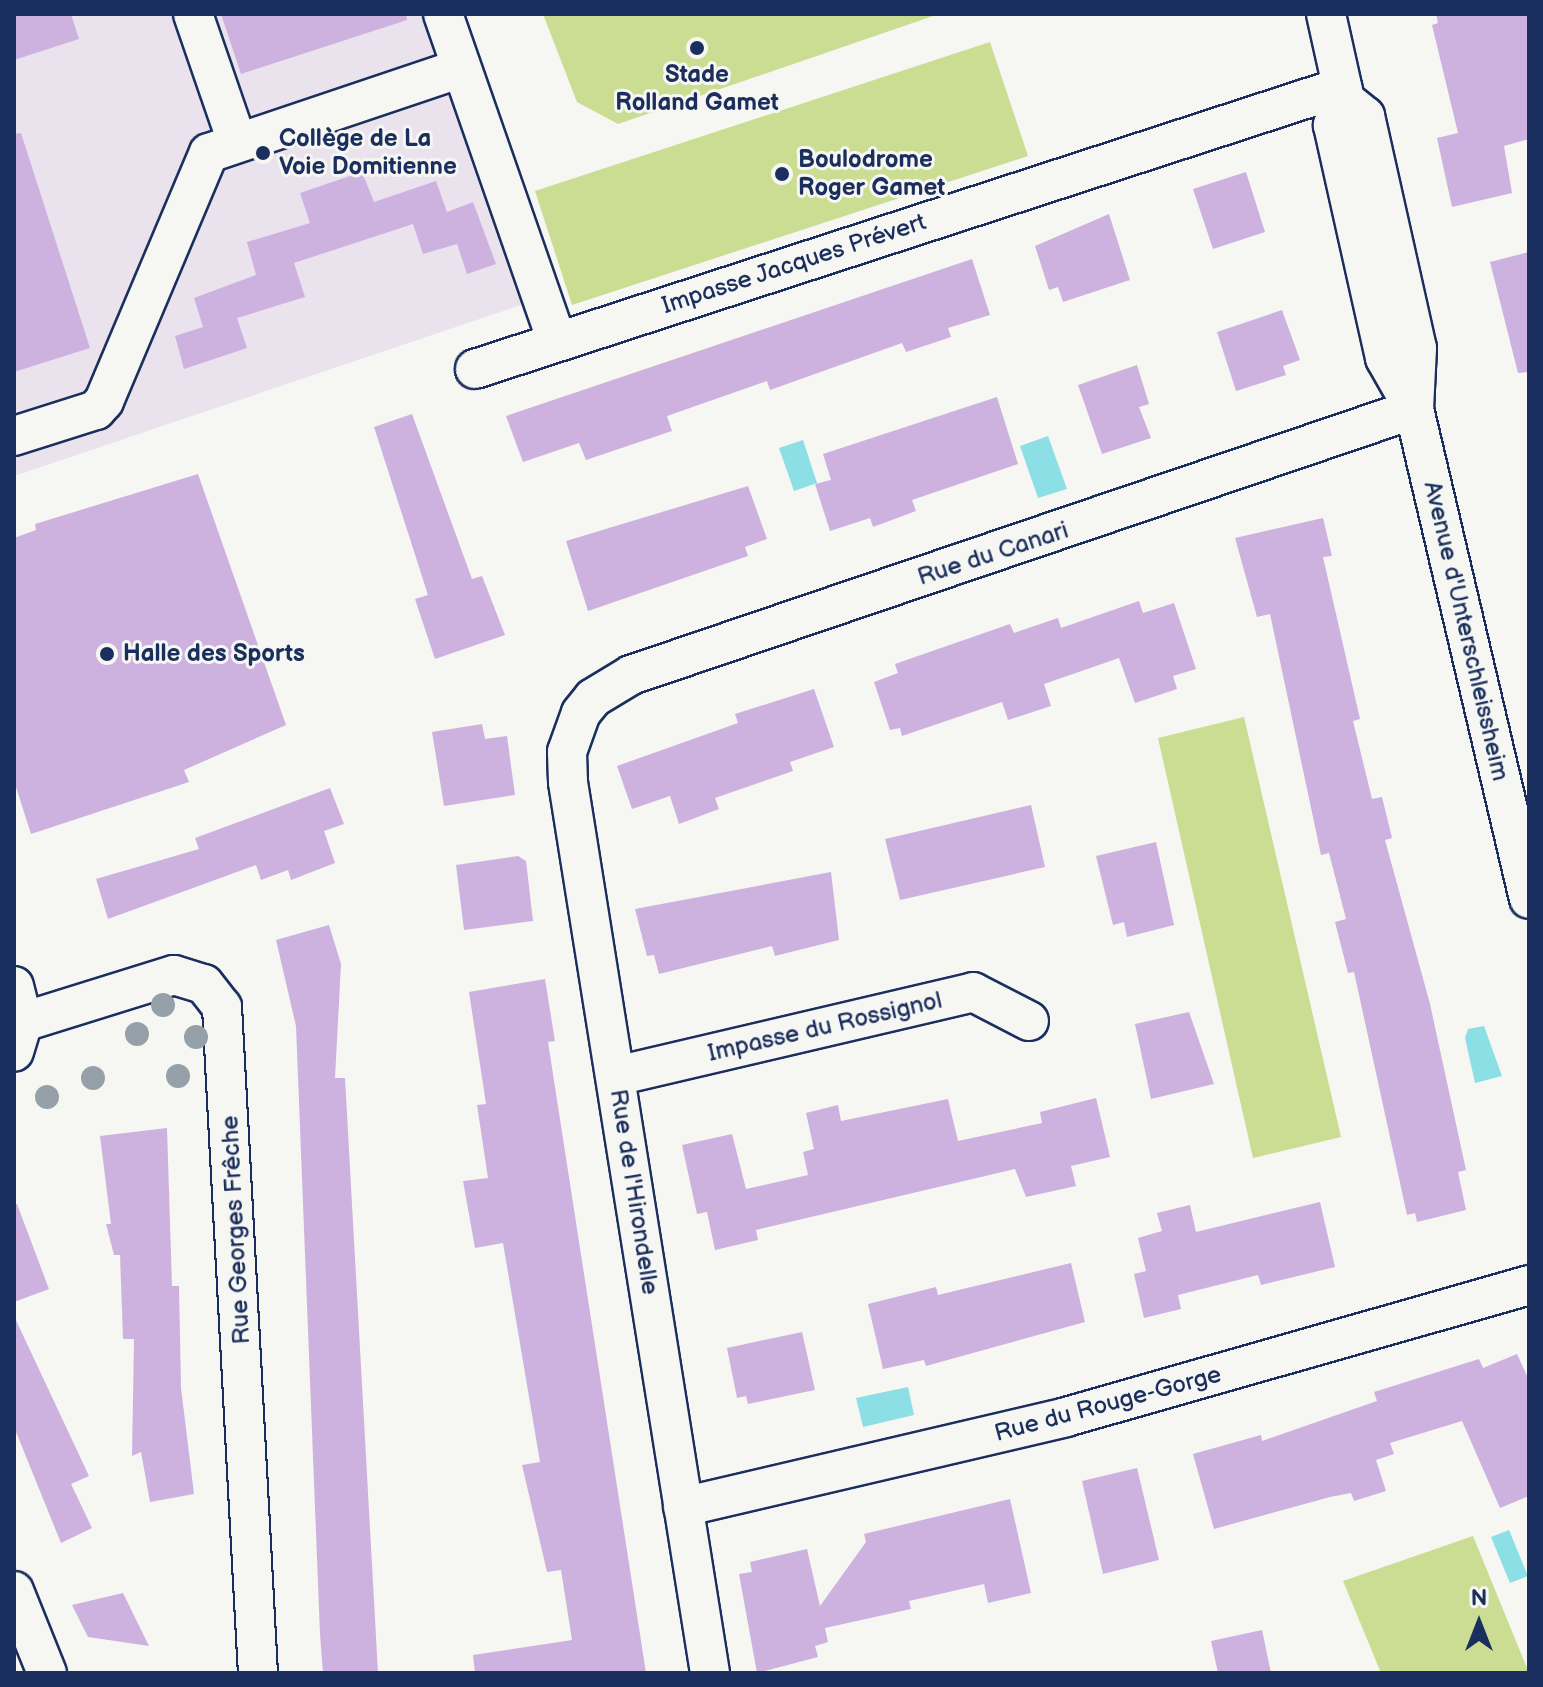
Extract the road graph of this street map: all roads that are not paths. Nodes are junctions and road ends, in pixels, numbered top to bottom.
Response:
1 (193, 14) edge
2 (443, 14) edge
3 (1329, 15) edge
4 (461, 68) junction
5 (1343, 94) junction
6 (236, 139) junction
7 (557, 341) junction
8 (475, 369) dead end
9 (1414, 409) junction
10 (14, 436) edge
11 (581, 713) joint
12 (1529, 899) edge
13 (17, 1020) edge
14 (1029, 1021) dead end
15 (616, 1076) junction
16 (1529, 1285) edge
17 (683, 1507) junction
18 (14, 1591) edge
19 (47, 1673) edge
20 (258, 1673) edge
21 (710, 1673) edge

1 - 6 street
2 - 4 street
3 - 5 street, Avenue d'Unterschleissheim
4 - 6 street
4 - 7 street
5 - 7 street, Impasse Jacques Prévert
5 - 9 street, Avenue d'Unterschleissheim
6 - 10 street
7 - 8 street, Impasse Jacques Prévert
9 - 11 street, Rue du Canari
9 - 12 street, Avenue d'Unterschleissheim
11 - 15 street, Rue de l'Hirondelle
13 - 20 street, Rue Georges Frêche
14 - 15 street, Impasse du Rossignol
15 - 17 street, Rue de l'Hirondelle
16 - 17 street, Rue du Rouge-Gorge
17 - 21 street, Rue de l'Hirondelle
18 - 19 street

